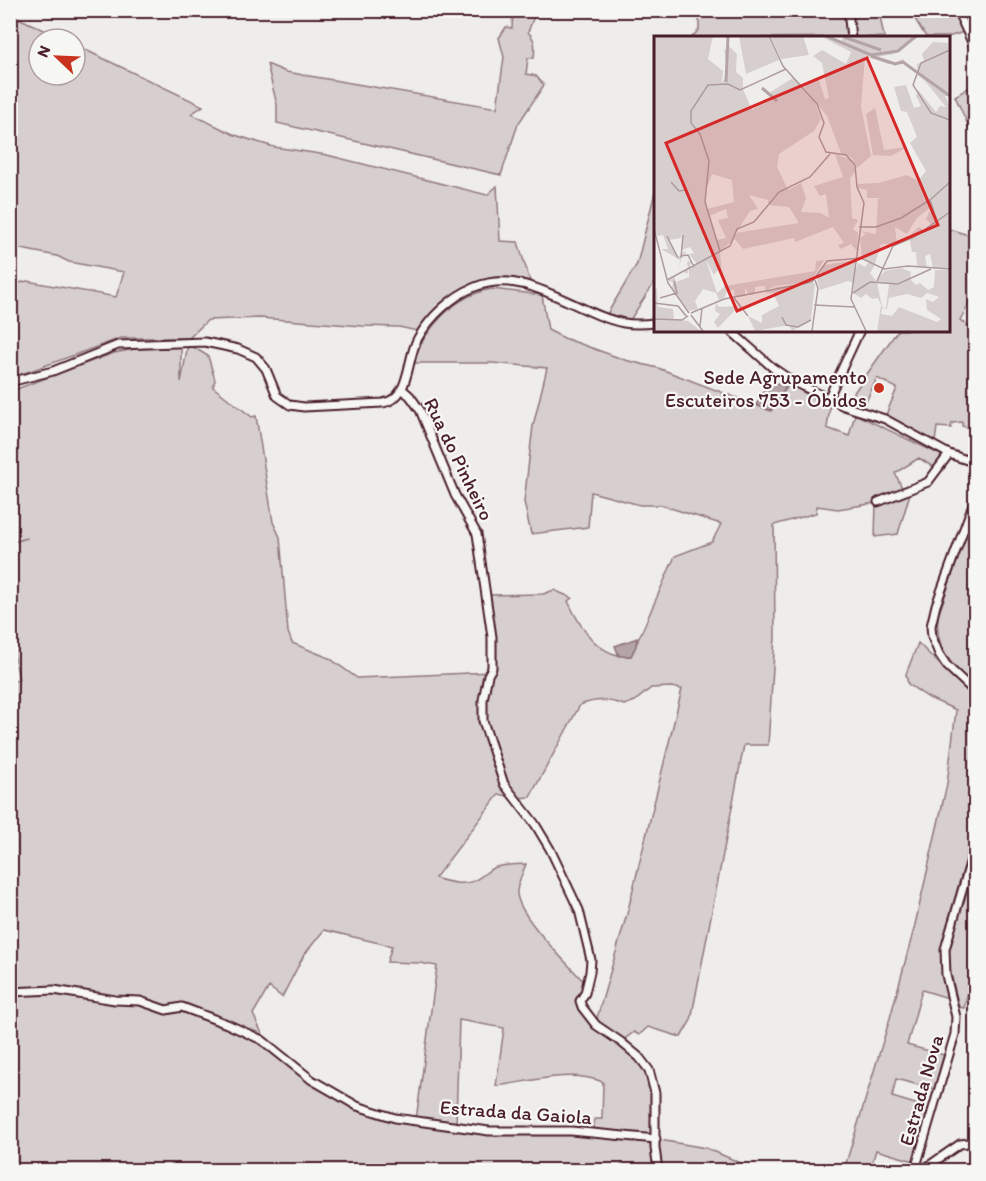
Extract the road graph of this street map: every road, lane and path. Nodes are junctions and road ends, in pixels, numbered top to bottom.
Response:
1 (848, 10) edge
2 (957, 10) edge
3 (852, 36) edge
4 (975, 51) edge
5 (654, 323) edge
6 (732, 332) edge
7 (859, 332) edge
8 (10, 382) edge
9 (402, 389) junction
10 (828, 399) junction
11 (949, 454) junction
12 (975, 463) edge
13 (975, 496) edge
14 (878, 502) dead end
15 (975, 693) edge
16 (975, 843) edge
17 (10, 992) edge
18 (656, 1139) junction
19 (975, 1142) edge
20 (658, 1170) edge
21 (916, 1170) edge

1 - 3 street
2 - 4 street
5 - 9 street
6 - 10 street
7 - 10 street
8 - 9 street
9 - 18 street, Rua do Pinheiro
10 - 11 street
11 - 12 street
11 - 14 street
13 - 15 street
16 - 21 street, Estrada Nova
17 - 18 street, Estrada da Gaiola
18 - 20 street, Rua do Pinheiro
19 - 21 street

